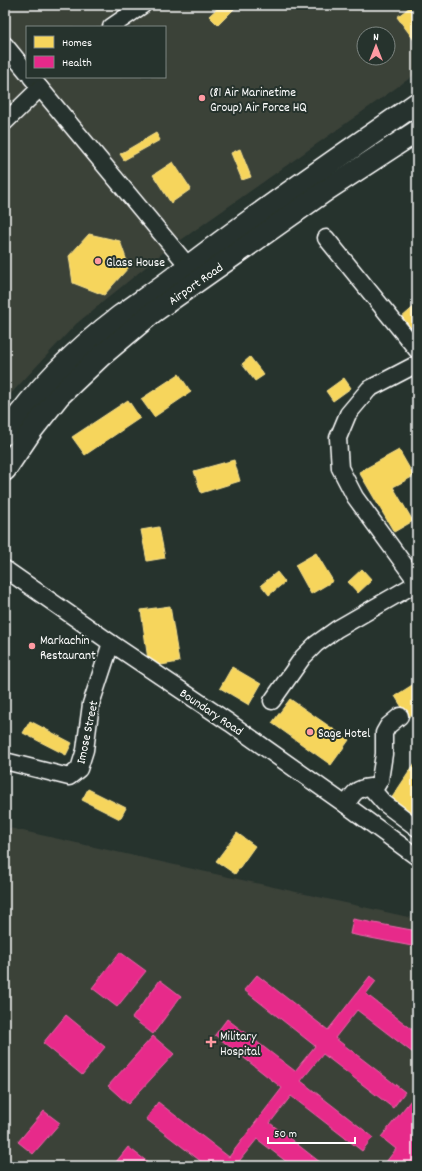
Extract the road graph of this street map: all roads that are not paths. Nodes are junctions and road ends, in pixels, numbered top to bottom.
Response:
1 (143, 5) edge
2 (112, 26) edge
3 (5, 45) edge
4 (26, 70) edge
5 (33, 78) edge
6 (417, 103) edge
7 (5, 122) edge
8 (417, 131) edge
9 (326, 238) dead end
10 (188, 266) junction
11 (417, 350) edge
12 (417, 364) edge
13 (6, 431) edge
14 (5, 470) edge
15 (5, 569) edge
16 (417, 582) edge
17 (111, 643) junction
18 (272, 701) dead end
19 (400, 716) dead end
20 (5, 761) edge
21 (374, 790) junction
22 (346, 805) junction
23 (417, 828) edge
24 (417, 857) edge

1 - 2 street
3 - 4 street
5 - 7 street
5 - 10 street
6 - 10 main road, Airport Road
8 - 14 main road, Airport Road
9 - 11 street
10 - 13 main road, Airport Road
12 - 16 street
15 - 17 street, Boundary Road
16 - 18 street
17 - 20 street, Imose Street
17 - 22 street, Boundary Road
19 - 21 street
21 - 22 street
21 - 23 street
22 - 24 street, Boundary Road

